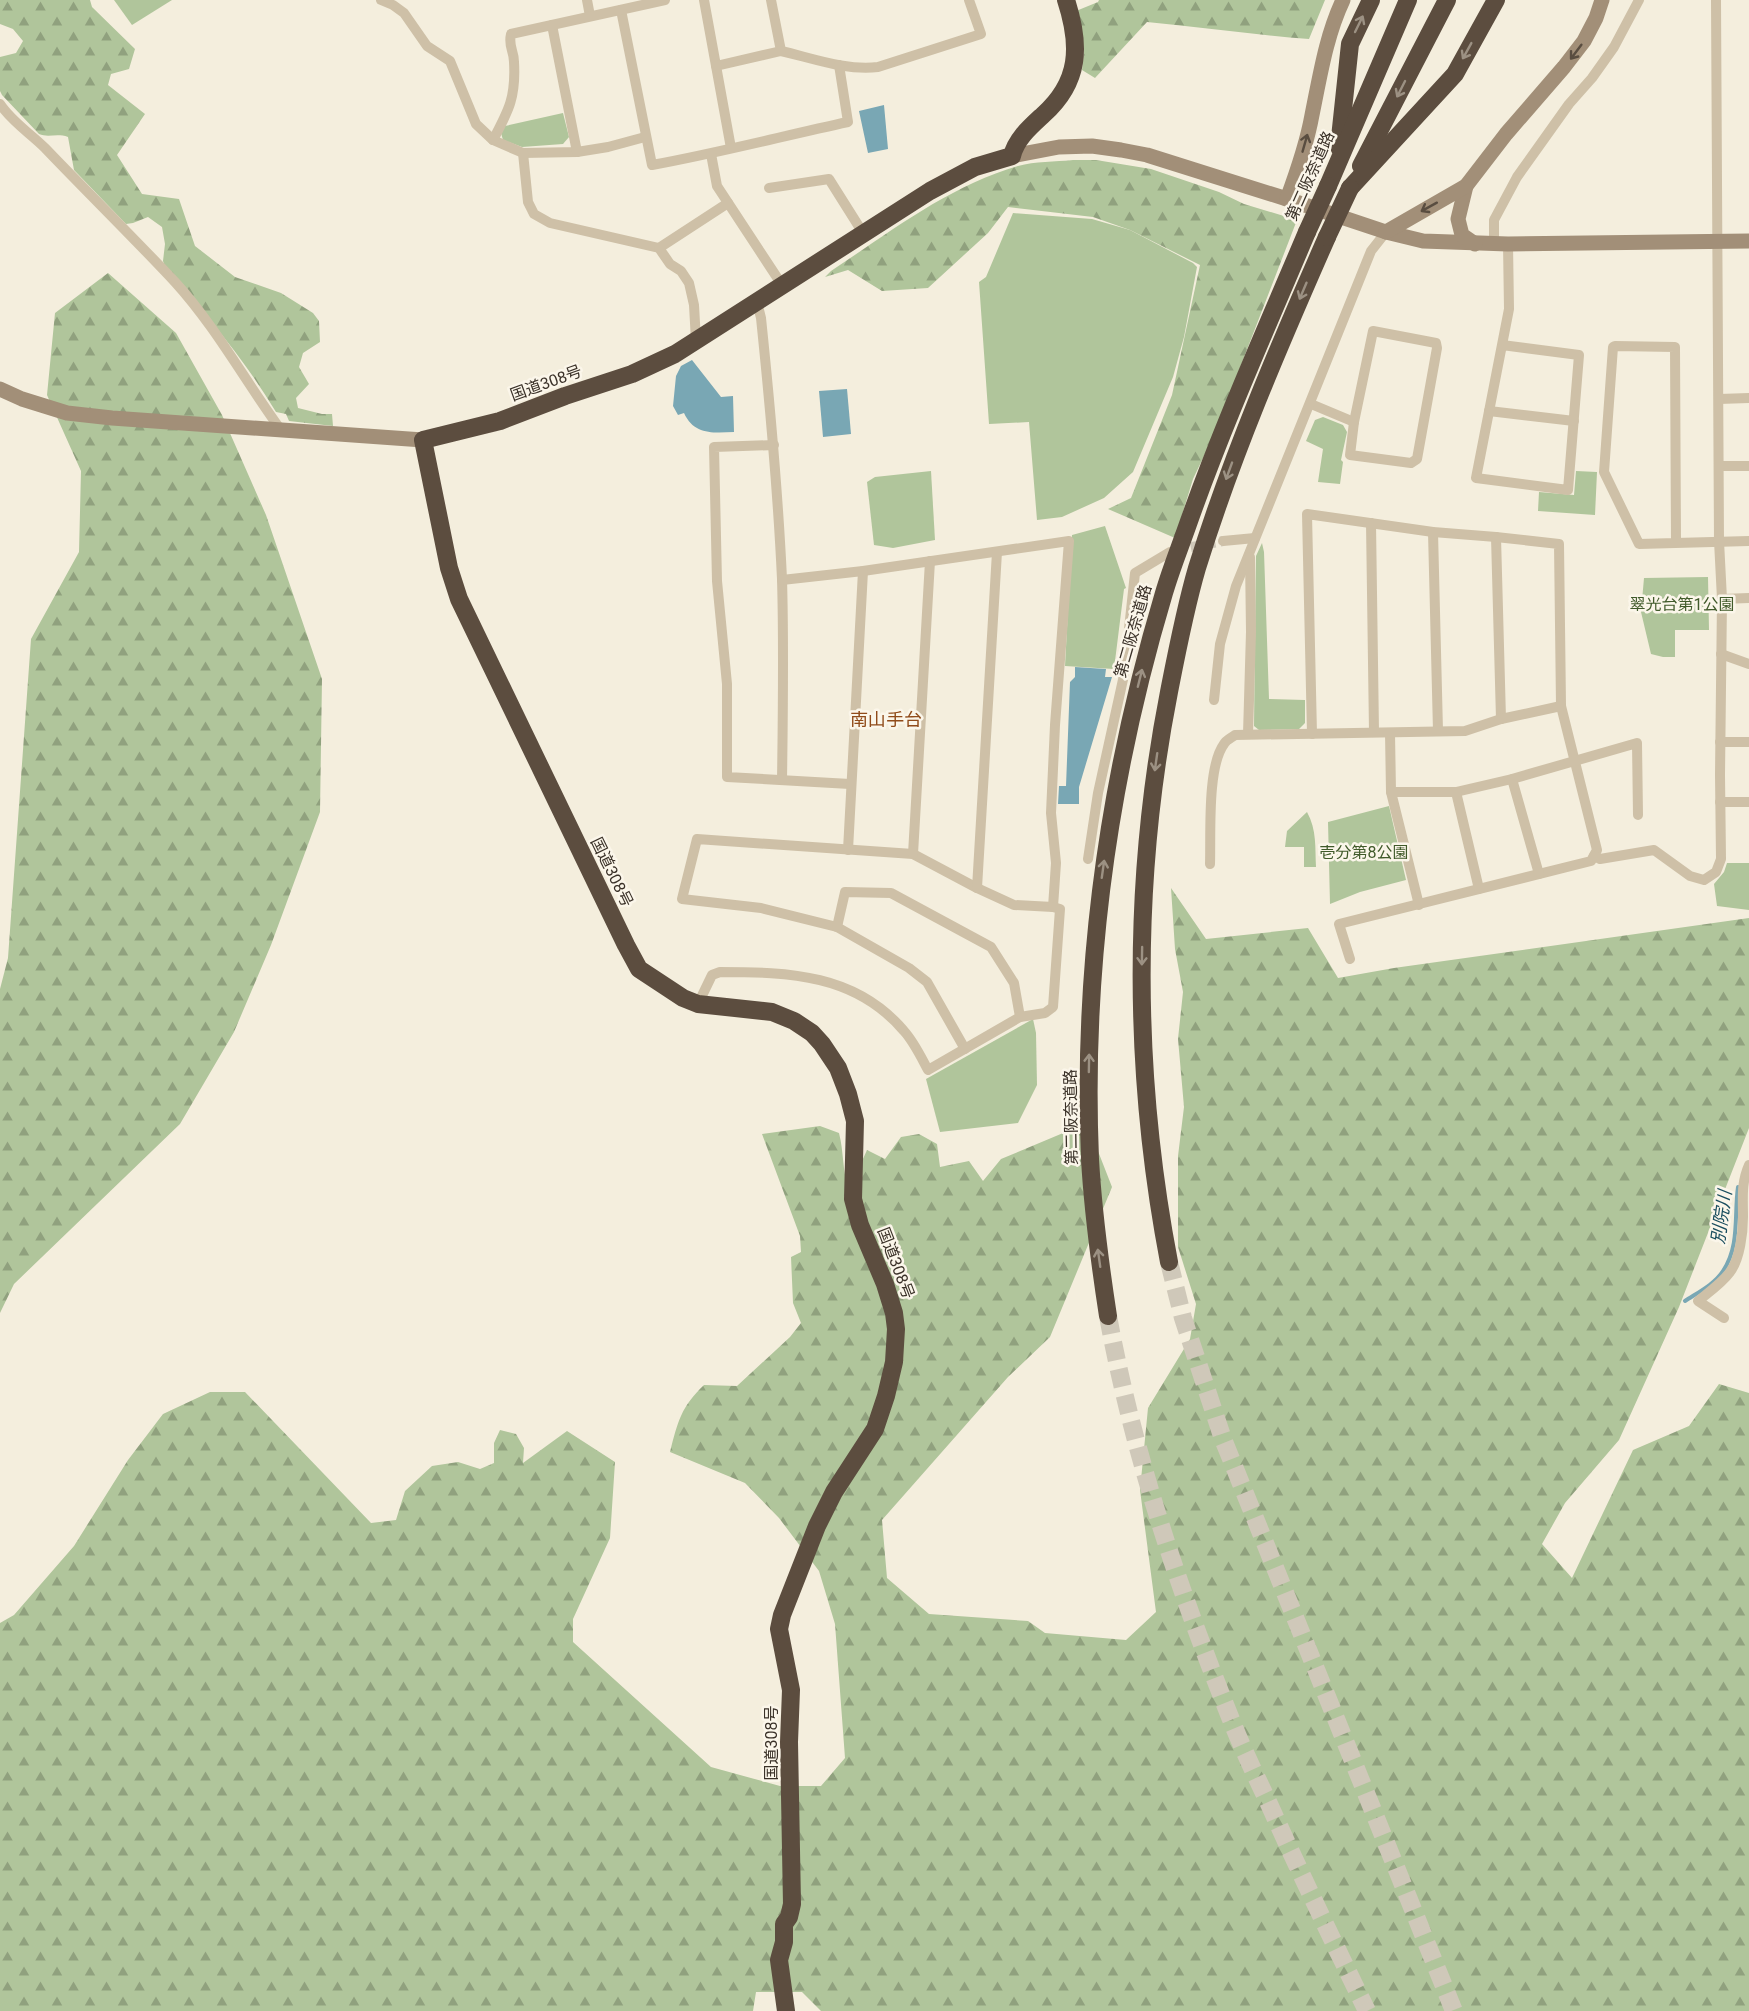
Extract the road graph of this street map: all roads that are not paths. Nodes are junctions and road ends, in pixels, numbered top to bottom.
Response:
1 (381, 0) edge
2 (587, 0) edge
3 (665, 0) edge
4 (704, 0) edge
5 (771, 0) edge
6 (969, 0) edge
7 (1066, 0) edge
8 (1343, 0) edge
9 (1371, 0) edge
10 (1408, 0) edge
11 (1447, 0) edge
12 (1496, 0) edge
13 (1602, 0) edge
14 (1639, 0) edge
15 (1716, 0) edge
16 (621, 9) junction
17 (590, 16) junction
18 (552, 25) junction
19 (781, 51) junction
20 (839, 65) junction
21 (716, 66) junction
22 (0, 104) edge
23 (645, 137) junction
24 (493, 140) junction
25 (731, 148) junction
26 (578, 152) junction
27 (523, 153) junction
28 (711, 154) junction
29 (1012, 156) junction
30 (1338, 164) junction
31 (1466, 186) junction
32 (769, 188) dead end
33 (1350, 188) junction
34 (1287, 199) junction
35 (728, 203) junction
36 (1386, 232) junction
37 (863, 233) junction
38 (1718, 241) junction
39 (1749, 241) edge
40 (1475, 244) junction
41 (1501, 244) junction
42 (659, 248) junction
43 (782, 285) junction
44 (757, 302) junction
45 (696, 341) junction
46 (1502, 345) junction
47 (0, 389) edge
48 (1749, 398) edge
49 (1719, 399) junction
50 (1311, 404) junction
51 (1489, 411) junction
52 (1574, 421) junction
53 (1354, 422) junction
54 (281, 430) junction
55 (423, 440) junction
56 (774, 445) junction
57 (1720, 466) junction
58 (1749, 466) edge
59 (1371, 523) junction
60 (1433, 532) junction
61 (1496, 537) junction
62 (1255, 538) junction
63 (1223, 541) tunnel mouth
64 (1719, 541) junction
65 (1749, 541) edge
66 (1676, 542) junction
67 (997, 552) junction
68 (1170, 552) tunnel mouth
69 (1250, 552) junction
70 (930, 561) junction
71 (863, 571) junction
72 (782, 580) junction
73 (1749, 597) edge
74 (1722, 599) junction
75 (1721, 654) junction
76 (1749, 664) edge
77 (1214, 699) dead end
78 (1561, 706) junction
79 (1501, 719) junction
80 (1438, 731) junction
81 (1374, 732) junction
82 (1390, 733) junction
83 (1248, 734) junction
84 (1312, 734) junction
85 (1720, 742) junction
86 (1749, 742) edge
87 (1574, 761) junction
88 (1512, 779) junction
89 (782, 780) junction
90 (850, 784) junction
91 (1391, 792) junction
92 (1456, 792) junction
93 (1720, 802) junction
94 (1749, 802) edge
95 (1638, 815) dead end
96 (848, 850) junction
97 (913, 854) junction
98 (1594, 856) junction
99 (1088, 859) dead end
100 (1210, 864) dead end
101 (1539, 874) junction
102 (977, 888) junction
103 (1479, 888) junction
104 (1419, 905) junction
105 (1053, 908) junction
106 (837, 927) junction
107 (1350, 959) dead end
108 (698, 1004) junction
109 (1020, 1017) junction
110 (964, 1049) junction
111 (1749, 1165) edge
112 (1170, 1262) tunnel mouth
113 (1108, 1316) tunnel mouth
114 (1724, 1318) dead end
115 (786, 2011) edge

1 - 24 street
2 - 17 street
3 - 16 street
4 - 21 street
5 - 19 street
6 - 20 street
7 - 29 highway
34 -> 8 street
30 -> 9 highway
10 - 30 highway, 第二阪奈道路
11 -> 33 highway
12 -> 33 highway
13 -> 31 street
14 - 41 street
15 - 38 street
16 - 17 street
16 - 23 street
17 - 18 street
18 - 24 street
18 - 26 street
19 - 20 street
19 - 21 street
20 - 25 street
21 - 25 street
22 - 54 street
23 - 26 street
23 - 28 street
24 - 27 street
25 - 28 street
26 - 27 street
27 - 42 street
28 - 35 street
29 - 34 street
29 - 37 highway, 国道308号
113 -> 30 highway, 第二阪奈道路, bridge
31 -> 36 street
31 - 40 street
32 - 37 street
33 -> 112 highway, bridge
34 - 36 street
35 - 42 street
35 - 43 street
36 - 40 street
36 - 50 street
37 - 43 highway, 国道308号
38 - 39 street
38 - 41 street
38 - 49 street
40 - 41 street
41 - 46 street
42 - 45 street
43 - 44 highway, 国道308号
44 - 45 highway, 国道308号
44 - 56 street
45 - 55 highway, 国道308号
46 - 51 street
46 - 52 street
47 - 54 street
48 - 49 street
49 - 57 street
50 - 53 street
50 - 62 street
51 - 52 street
51 - 52 street
53 - 53 street
54 - 55 street
55 - 108 highway, 国道308号
56 - 72 street
56 - 89 street
57 - 58 street
57 - 64 street
59 - 60 street
59 - 81 street
59 - 84 street
60 - 61 street
60 - 80 street
61 - 78 street
61 - 79 street
62 - 63 street
62 - 69 street
64 - 65 street
64 - 66 street
64 - 74 street
66 - 66 street
67 - 70 street
67 - 102 street
67 - 105 street
68 - 99 street
69 - 77 street
69 - 83 street
70 - 71 street
70 - 97 street
71 - 72 street
71 - 90 street
72 - 89 street
73 - 74 street
74 - 75 street
75 - 76 street
75 - 85 street
78 - 79 street
78 - 87 street
79 - 80 street
80 - 82 street
81 - 82 street
81 - 84 street
82 - 91 street
83 - 84 street
83 - 100 street
85 - 86 street
85 - 93 street
87 - 88 street
87 - 95 street
87 - 98 street
88 - 92 street
88 - 101 street
89 - 90 street
90 - 96 street
91 - 92 street
91 - 104 street
92 - 103 street
93 - 94 street
93 - 98 street
96 - 97 street
96 - 106 street
97 - 102 street
98 - 101 street
101 - 103 street
102 - 105 street
103 - 104 street
104 - 107 street
105 - 109 street
106 - 109 street
106 - 110 street
108 - 110 street
108 - 115 highway, 国道308号
109 - 110 street
111 - 114 street

